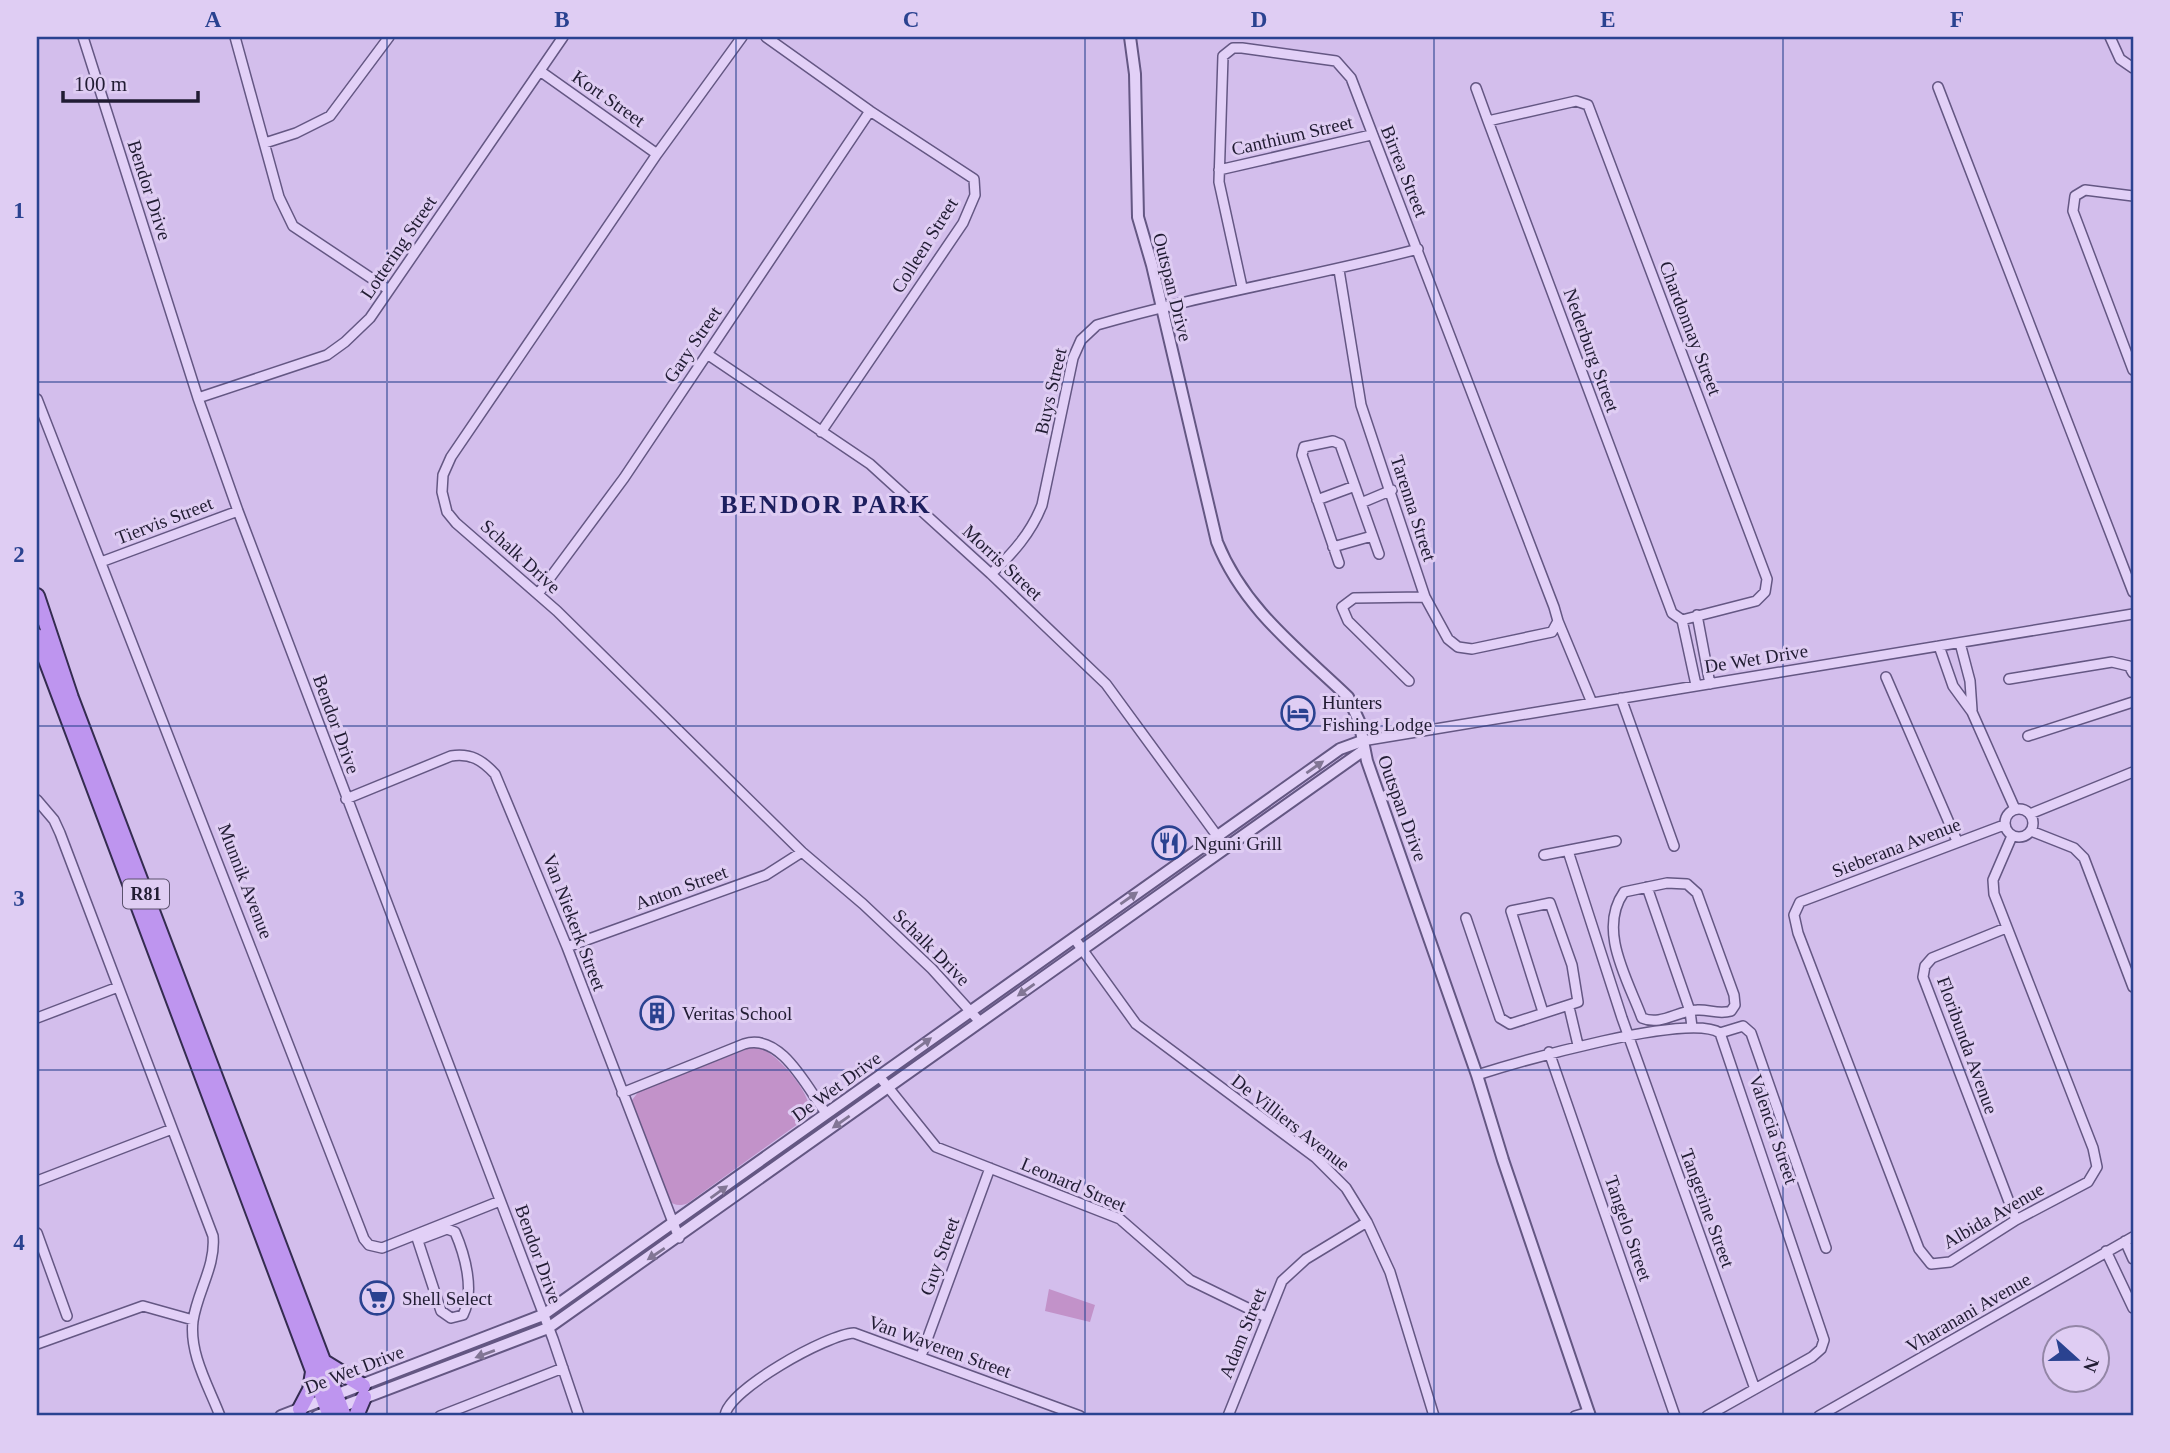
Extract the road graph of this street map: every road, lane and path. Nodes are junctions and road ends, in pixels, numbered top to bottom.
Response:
1 (83, 37) edge
2 (235, 37) edge
3 (389, 37) edge
4 (563, 37) edge
5 (742, 37) edge
6 (766, 37) edge
7 (1130, 37) edge
8 (2110, 37) edge
9 (2133, 68) edge
10 (540, 71) junction
11 (1938, 87) dead end
12 (1476, 88) dead end
13 (870, 111) junction
14 (1488, 121) junction
15 (1371, 135) junction
16 (265, 142) junction
17 (657, 154) junction
18 (1220, 170) junction
19 (2133, 197) edge
20 (1418, 249) junction
21 (1339, 270) junction
22 (1242, 287) junction
23 (389, 290) junction
24 (1160, 307) junction
25 (706, 354) junction
26 (2133, 370) edge
27 (198, 398) junction
28 (37, 399) edge
29 (821, 432) junction
30 (1355, 486) junction
31 (1392, 490) junction
32 (1317, 500) junction
33 (1361, 503) junction
34 (239, 511) junction
35 (1373, 536) junction
36 (1333, 547) junction
37 (1379, 554) dead end
38 (101, 562) junction
39 (1339, 563) dead end
40 (990, 573) junction
41 (2133, 592) edge
42 (538, 594) junction
43 (37, 596) edge
44 (1425, 597) junction
45 (2133, 614) edge
46 (1697, 615) junction
47 (1682, 620) junction
48 (1557, 625) junction
49 (41, 632) edge
50 (1960, 643) junction
51 (1939, 646) junction
52 (37, 658) edge
53 (2133, 673) edge
54 (52, 677) junction
55 (1886, 677) dead end
56 (2010, 679) dead end
57 (1409, 681) dead end
58 (1710, 684) junction
59 (1696, 685) junction
60 (1621, 698) junction
61 (2133, 702) edge
62 (1592, 703) junction
63 (1972, 712) junction
64 (2028, 736) dead end
65 (1363, 746) junction
66 (2133, 772) edge
67 (346, 799) junction
68 (37, 800) edge
69 (2015, 809) junction
70 (2030, 814) junction
71 (2004, 825) junction
72 (2031, 831) junction
73 (1218, 836) junction
74 (2012, 836) junction
75 (1616, 841) dead end
76 (1957, 841) junction
77 (1674, 846) dead end
78 (1226, 848) junction
79 (1567, 851) junction
80 (802, 852) junction
81 (1544, 855) dead end
82 (1647, 887) junction
83 (1800, 902) joint
84 (1466, 918) dead end
85 (2006, 928) junction
86 (1074, 938) junction
87 (567, 947) junction
88 (1083, 951) junction
89 (118, 987) junction
90 (2133, 987) edge
91 (1569, 1007) junction
92 (970, 1010) junction
93 (1690, 1011) junction
94 (1543, 1012) junction
95 (37, 1018) edge
96 (980, 1021) junction
97 (1692, 1027) junction
98 (1720, 1033) junction
99 (1629, 1038) junction
100 (1578, 1045) junction
101 (1549, 1052) junction
102 (1477, 1075) junction
103 (879, 1076) junction
104 (888, 1089) junction
105 (622, 1093) junction
106 (826, 1113) junction
107 (172, 1129) junction
108 (990, 1168) junction
109 (37, 1181) edge
110 (500, 1201) junction
111 (2016, 1220) junction
112 (1367, 1222) junction
113 (673, 1225) junction
114 (37, 1233) edge
115 (417, 1238) junction
116 (679, 1238) junction
117 (2129, 1239) edge
118 (1826, 1248) dead end
119 (2106, 1251) junction
120 (2133, 1259) edge
121 (2133, 1308) edge
122 (543, 1315) junction
123 (1266, 1317) junction
124 (193, 1320) junction
125 (70, 1323) junction
126 (548, 1328) junction
127 (37, 1344) edge
128 (921, 1356) junction
129 (319, 1366) junction
130 (563, 1368) junction
131 (1755, 1389) junction
132 (364, 1392) junction
133 (300, 1409) junction
134 (332, 1409) edge
135 (725, 1414) edge
136 (1589, 1414) edge
137 (220, 1416) edge
138 (281, 1416) edge
139 (356, 1416) edge
140 (440, 1416) edge
141 (579, 1416) edge
142 (1080, 1416) edge
143 (1228, 1416) edge
144 (1434, 1416) edge
145 (1575, 1416) edge
146 (1675, 1416) edge
147 (1707, 1416) edge
148 (1819, 1416) edge

1 - 27 street, Bendor Drive
2 - 16 street
3 - 16 street
4 - 10 street, Lottering Street
5 - 17 street, Schalk Drive
6 - 13 street, Colleen Street
7 - 24 street, Outspan Drive
8 - 9 street
10 - 17 street, Kort Street
10 - 23 street, Lottering Street
11 - 41 street
12 - 14 street, Nederburg Street
13 - 25 street, Gary Street
13 - 29 street, Colleen Street
14 - 46 street, Chardonnay Street
14 - 47 street, Nederburg Street
15 - 18 street, Canthium Street
15 - 18 street, Birrea Street
15 - 20 street, Birrea Street
16 - 23 street
17 - 42 street, Schalk Drive
18 - 22 street, Birrea Street
19 - 26 street
20 - 21 street, Buys Street
20 - 48 street, Birrea Street
21 - 22 street, Buys Street
21 - 31 street, Tarenna Street
22 - 24 street, Buys Street
23 - 27 street, Lottering Street
24 - 40 street, Buys Street
24 - 65 street, Outspan Drive
25 - 29 street, Morris Street
25 - 42 street, Gary Street
27 - 34 street, Bendor Drive
28 - 38 street, Munnik Avenue
29 - 40 street, Morris Street
30 - 32 street
30 - 32 street
30 - 33 street
31 - 33 street
31 - 44 street, Tarenna Street
32 - 36 street
33 - 35 street
34 - 38 street, Tiervis Street
34 - 67 street, Bendor Drive
35 - 36 street
35 - 37 street
36 - 39 street
38 - 115 street, Munnik Avenue
40 - 73 street, Morris Street
42 - 80 street, Schalk Drive
43 - 49 main road, R81
44 - 48 street, Tarenna Street
44 - 57 street
45 - 50 street, De Wet Drive
46 - 47 street
46 - 58 street
47 - 59 street, Nederburg Street
48 - 62 street, Birrea Street
49 - 54 main road, R81
49 - 129 main road, R81
50 - 51 street, De Wet Drive
50 - 63 street
51 - 58 street, De Wet Drive
51 - 63 street
52 - 54 main road
53 - 56 street
54 - 129 main road, R81
55 - 76 street
58 - 59 street, De Wet Drive
59 - 60 street, De Wet Drive
60 - 62 street, De Wet Drive
60 - 77 street
61 - 64 street
62 - 65 street, De Wet Drive
63 - 69 street
73 -> 65 street, De Wet Drive
65 - 78 street, De Wet Drive
65 - 102 street, Outspan Drive
66 - 70 street
67 - 87 street, Van Niekerk Street
67 - 110 street, Bendor Drive
68 - 89 street
69 - 70 street
69 - 71 street
70 - 72 street
71 - 74 street
71 - 76 street, Sieberana Avenue
72 - 74 street
72 - 90 street
73 - 78 street, Morris Street
86 -> 73 street, De Wet Drive
74 - 85 street, Albida Avenue
75 - 79 street
76 - 83 street, Sieberana Avenue
78 - 88 street, De Wet Drive
79 - 81 street
79 - 99 street, Tangerine Street
80 - 87 street, Anton Street
80 - 92 street, Schalk Drive
82 - 93 street
82 - 93 street
82 - 93 street
83 - 111 street, Albida Avenue
84 - 94 street
85 - 111 street, Albida Avenue
85 - 111 street, Floribunda Avenue
86 - 88 street, De Villiers Avenue
86 - 92 street, De Wet Drive
87 - 105 street, Van Niekerk Street
88 -> 96 street, De Wet Drive
88 - 112 street, De Villiers Avenue
89 - 95 street
89 - 107 street
91 - 94 street
91 - 94 street
91 - 100 street
92 - 96 street, Schalk Drive
103 -> 92 street, De Wet Drive
93 - 97 street
96 - 104 street, De Wet Drive
97 - 98 street
97 - 99 street
98 - 118 street
98 - 131 street, Valencia Street
99 - 100 street
99 - 131 street, Tangerine Street
100 - 101 street
101 - 102 street
101 - 146 street, Tangelo Street
102 - 136 street, Outspan Drive
103 - 104 street, Leonard Street
103 - 106 street, De Wet Drive
104 - 108 street, Leonard Street
104 -> 116 street, De Wet Drive
105 - 106 street
105 - 113 street, Van Niekerk Street
113 -> 106 street, De Wet Drive
107 - 109 street
107 - 124 street
108 - 123 street, Leonard Street
108 - 128 street, Guy Street
110 - 115 street, Munnik Avenue
110 - 122 street, Bendor Drive
112 - 123 street, Adam Street
112 - 144 street, De Villiers Avenue
113 - 116 street, Van Niekerk Street
113 - 122 street, De Wet Drive
114 - 125 street
115 - 115 street
116 -> 126 street, De Wet Drive
117 - 119 street, Vharanani Avenue
117 - 120 street
119 - 121 street
119 - 148 street, Vharanani Avenue
122 - 126 street, Bendor Drive
122 - 132 street, De Wet Drive
123 - 143 street, Adam Street
124 - 125 street
124 - 137 street
125 - 127 street
126 - 130 street, Bendor Drive
126 -> 132 street, De Wet Drive
128 - 135 street, Van Waveren Street
128 - 142 street, Van Waveren Street
129 - 132 main road
129 - 133 main road
129 - 134 main road, R81
130 - 140 street
130 - 141 street, Bendor Drive
131 - 147 street, Valencia Street
132 - 134 street, De Wet Drive
132 - 139 main road
133 - 134 street, De Wet Drive
133 - 138 street, De Wet Drive
136 - 145 street

